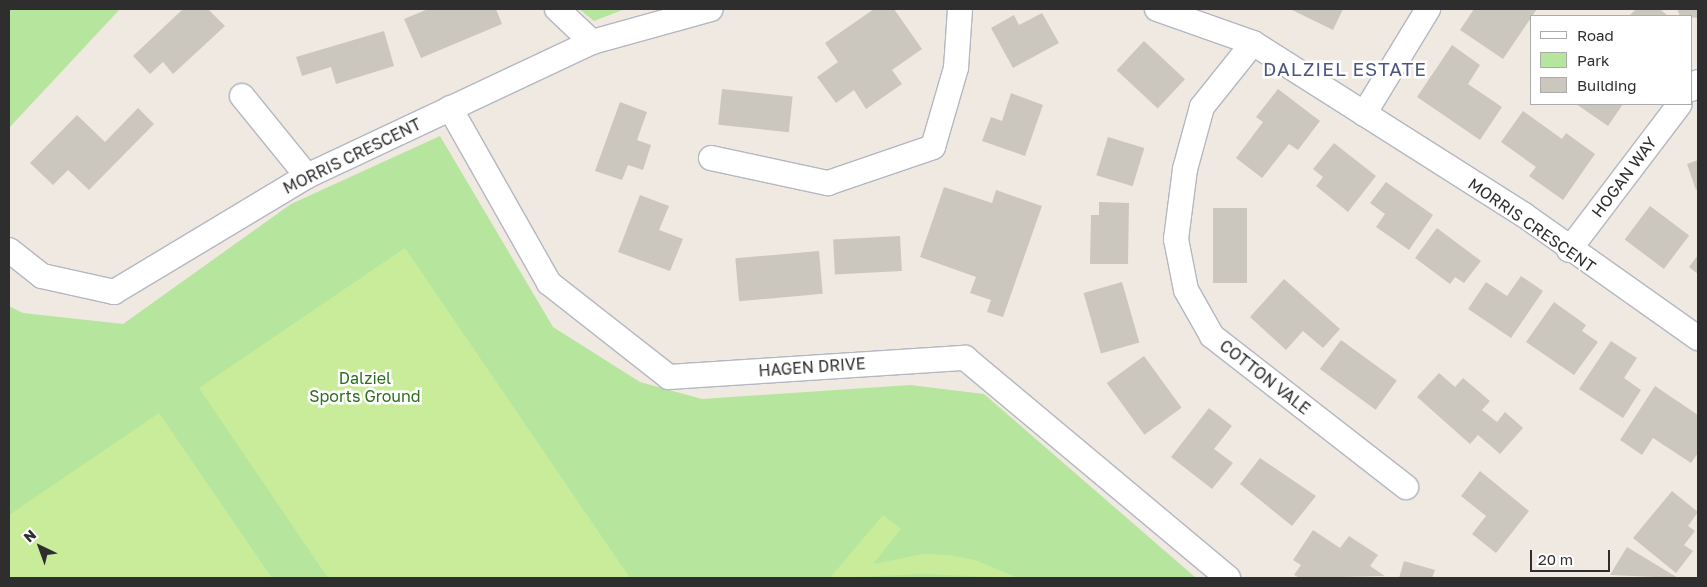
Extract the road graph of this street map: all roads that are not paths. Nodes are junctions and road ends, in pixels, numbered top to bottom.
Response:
1 (557, 9) edge
2 (711, 9) edge
3 (960, 9) edge
4 (1157, 9) edge
5 (1428, 9) edge
6 (592, 42) junction
7 (1253, 43) junction
8 (242, 96) dead end
9 (1679, 105) edge
10 (450, 108) junction
11 (1364, 114) junction
12 (711, 158) dead end
13 (307, 176) junction
14 (9, 250) edge
15 (1569, 250) junction
16 (1698, 338) edge
17 (1406, 487) dead end
18 (1228, 578) edge

1 - 6 street
2 - 6 street, MORRIS CRESCENT
3 - 12 street
4 - 7 street, MORRIS CRESCENT
5 - 11 street
6 - 10 street, MORRIS CRESCENT
7 - 11 street, MORRIS CRESCENT
7 - 17 street, COTTON VALE
8 - 13 street
9 - 15 street, HOGAN WAY
10 - 13 street, MORRIS CRESCENT
10 - 18 street, HAGEN DRIVE
11 - 15 street, MORRIS CRESCENT
13 - 14 street, MORRIS CRESCENT
15 - 16 street, MORRIS CRESCENT

